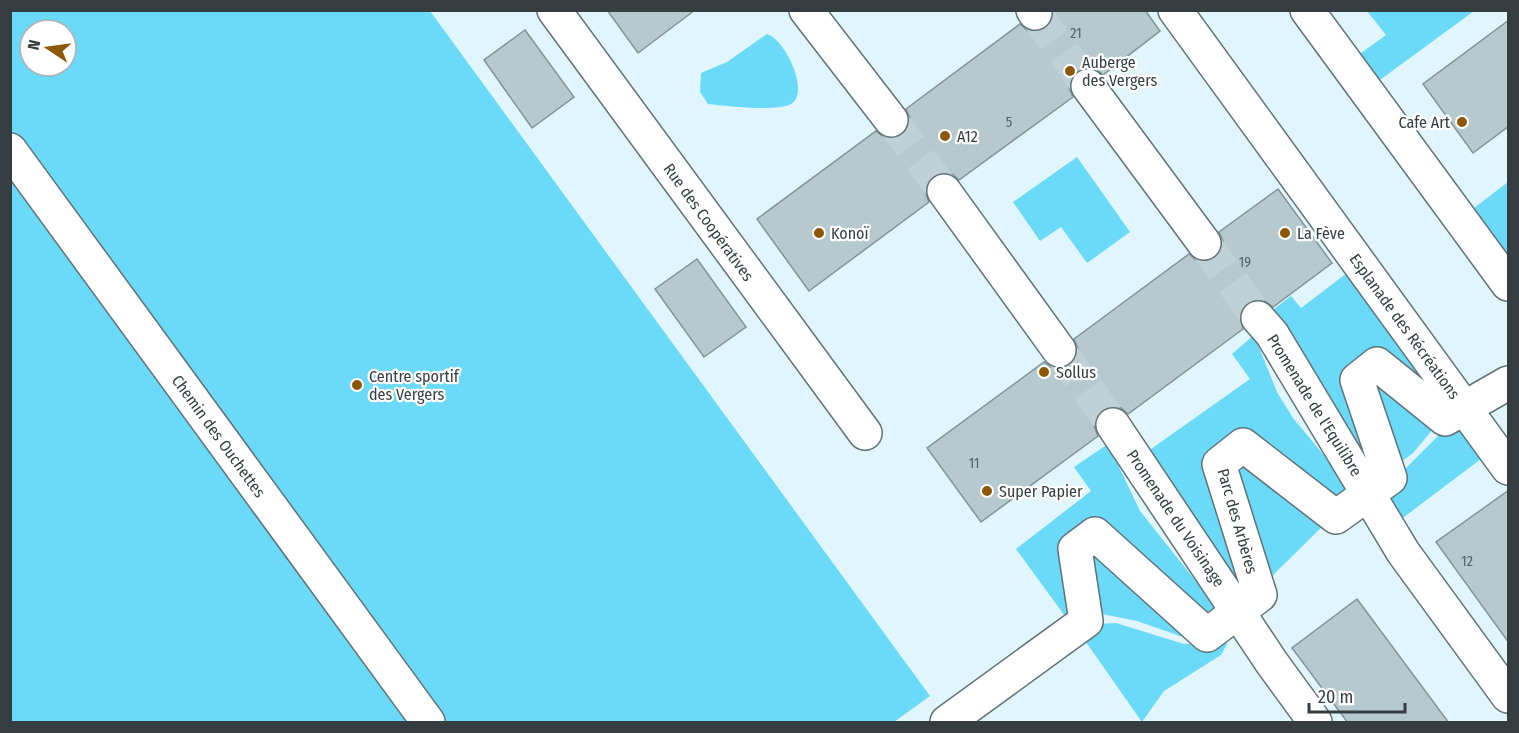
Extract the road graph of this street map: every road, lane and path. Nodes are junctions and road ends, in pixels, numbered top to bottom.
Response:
1 (554, 10) edge
2 (806, 10) edge
3 (1175, 10) edge
4 (1307, 10) edge
5 (1088, 86) tunnel mouth
6 (891, 120) tunnel mouth
7 (10, 150) edge
8 (944, 191) tunnel mouth
9 (1204, 243) tunnel mouth
10 (1509, 284) edge
11 (1258, 318) tunnel mouth
12 (1059, 350) tunnel mouth
13 (1509, 383) edge
14 (1465, 408) junction
15 (1113, 425) tunnel mouth
16 (865, 433) dead end
17 (1509, 468) edge
18 (1370, 494) junction
19 (1239, 610) junction
20 (1509, 696) edge
21 (967, 717) edge
22 (428, 723) edge
23 (1315, 723) edge

1 - 16 street, Rue des Coopératives
2 - 6 street
3 - 14 street, Esplanade des Récréations
4 - 10 street
5 - 9 street
7 - 22 street, Chemin des Ouchettes
8 - 12 street
11 - 18 street, Promenade de l'Equilibre
13 - 14 street, Parc des Arbères
14 - 17 street, Esplanade des Récréations
14 - 18 street, Parc des Arbères
15 - 19 street, Promenade du Voisinage
18 - 19 street, Parc des Arbères
18 - 20 street, Promenade de l'Equilibre
19 - 21 street, Parc des Arbères
19 - 23 street, Promenade du Voisinage

